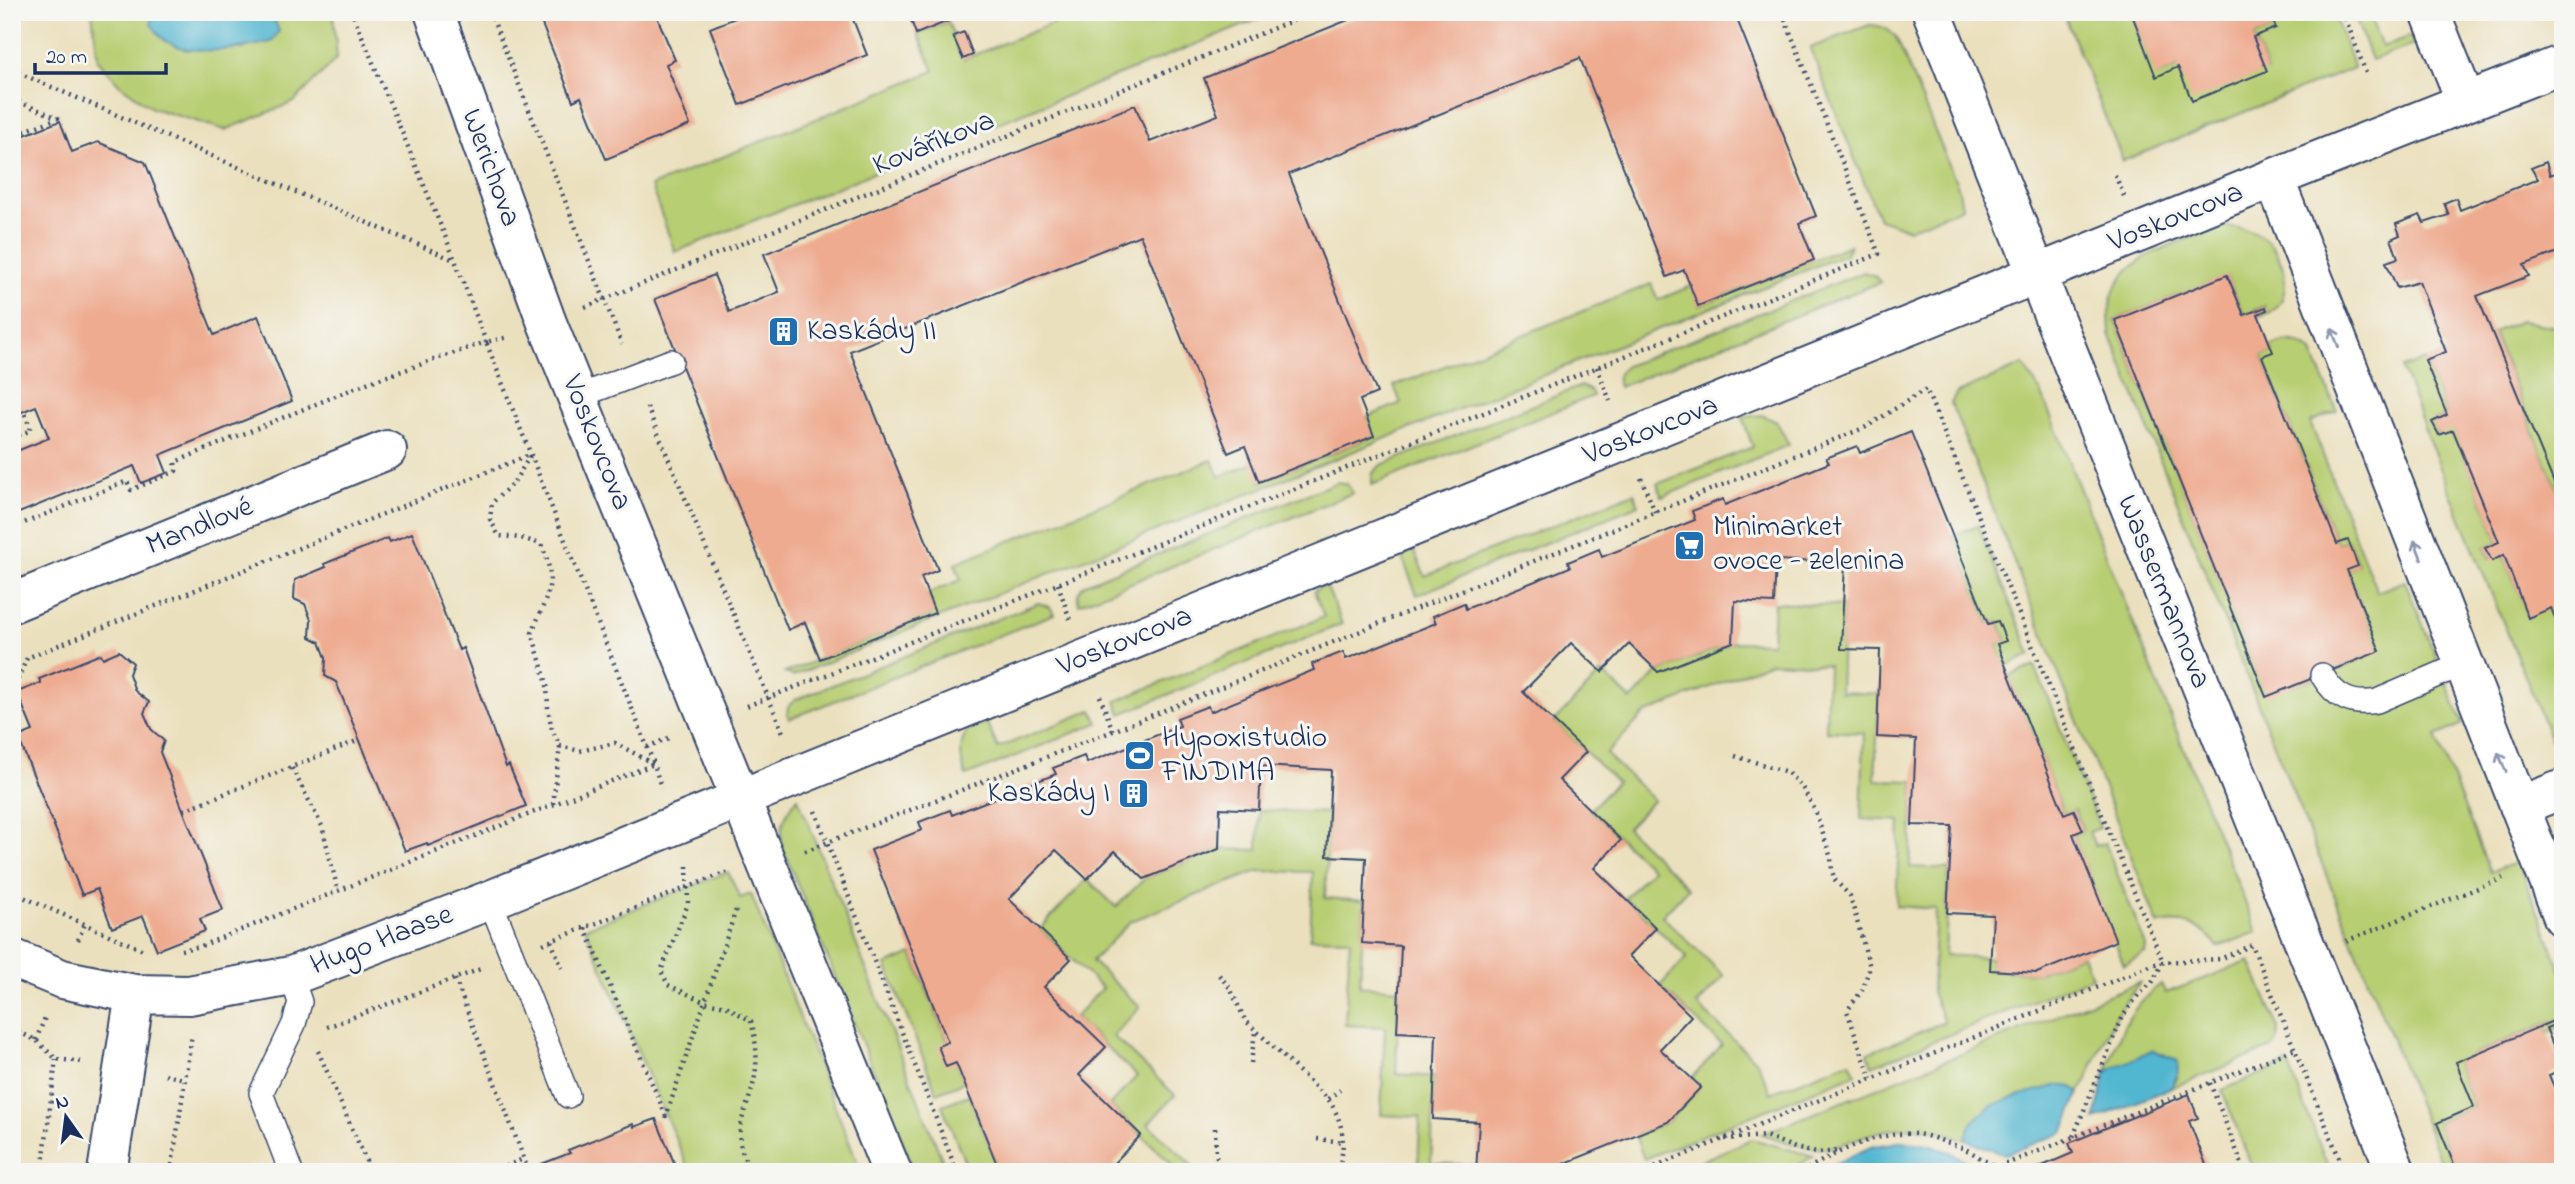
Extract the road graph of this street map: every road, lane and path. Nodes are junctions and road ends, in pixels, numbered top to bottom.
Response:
1 (352, 12) edge
2 (434, 12) edge
3 (490, 12) edge
4 (1314, 12) edge
5 (1782, 12) edge
6 (1932, 12) edge
7 (2343, 12) edge
8 (2430, 12) edge
9 (2563, 64) edge
10 (12, 70) edge
11 (2366, 73) dead end
12 (12, 99) edge
13 (2466, 102) junction
14 (12, 136) edge
15 (2274, 178) junction
16 (455, 260) junction
17 (2037, 274) junction
18 (606, 299) junction
19 (549, 322) junction
20 (486, 342) junction
21 (671, 361) dead end
22 (634, 375) junction
23 (577, 397) junction
24 (12, 419) edge
25 (12, 438) edge
26 (387, 450) dead end
27 (530, 455) junction
28 (12, 528) edge
29 (12, 603) edge
30 (2463, 664) junction
31 (2322, 675) dead end
32 (12, 692) edge
33 (769, 697) junction
34 (710, 721) junction
35 (359, 740) dead end
36 (560, 747) junction
37 (647, 747) junction
38 (1735, 756) dead end
39 (654, 764) junction
40 (292, 768) junction
41 (800, 774) junction
42 (2563, 789) edge
43 (739, 797) junction
44 (552, 805) junction
45 (2519, 806) junction
46 (184, 810) dead end
47 (673, 824) junction
48 (827, 843) junction
49 (2505, 877) dead end
50 (338, 891) junction
51 (12, 892) edge
52 (740, 898) dead end
53 (490, 900) junction
54 (2563, 916) edge
55 (585, 928) dead end
56 (2354, 937) dead end
57 (551, 941) dead end
58 (178, 951) dead end
59 (155, 955) dead end
60 (12, 958) edge
61 (2163, 962) junction
62 (562, 968) dead end
63 (1219, 975) dead end
64 (291, 976) junction
65 (455, 979) dead end
66 (135, 994) junction
67 (705, 1002) junction
68 (194, 1022) dead end
69 (12, 1029) edge
70 (1255, 1031) junction
71 (2295, 1049) junction
72 (56, 1059) junction
73 (88, 1063) dead end
74 (1251, 1063) dead end
75 (1871, 1079) junction
76 (2210, 1083) junction
77 (1340, 1090) dead end
78 (568, 1096) dead end
79 (1328, 1099) junction
80 (1215, 1128) dead end
81 (2073, 1137) junction
82 (1317, 1139) dead end
83 (1721, 1139) junction
84 (1344, 1142) junction
85 (1843, 1151) junction
86 (523, 1159) junction
87 (1998, 1167) junction
88 (41, 1172) edge
89 (107, 1172) edge
90 (171, 1172) edge
91 (291, 1172) edge
92 (493, 1172) edge
93 (528, 1172) edge
94 (752, 1172) edge
95 (892, 1172) edge
96 (957, 1172) edge
97 (1223, 1172) edge
98 (1337, 1172) edge
99 (1642, 1172) edge
100 (1802, 1172) edge
101 (1986, 1172) edge
102 (2245, 1172) edge
103 (2345, 1172) edge
104 (2396, 1172) edge

1 - 16 path
2 - 19 street, Werichova
3 - 18 path
4 - 18 path, Kováříkova
5 - 33 path
6 - 17 street, Wassermannova
7 - 11 path
8 - 13 street
9 - 13 street, Voskovcova
10 - 16 path
12 - 14 path
13 - 15 street, Voskovcova
15 - 17 street, Voskovcova
30 -> 15 street
16 - 20 path
17 - 41 street, Voskovcova
17 - 104 street, Wassermannova
18 - 19 path, Kováříkova
18 - 22 path
19 - 20 path, Kováříkova
19 - 23 street, Voskovcova
20 - 27 path
20 - 28 path, Kováříkova
21 - 22 lane
22 - 23 lane
22 - 33 path
23 - 34 street, Voskovcova
24 - 25 path
26 - 29 street, Mandlové
27 - 32 path
27 - 36 path
27 - 37 path
30 - 31 lane
45 -> 30 street
33 - 34 path
33 - 41 path
34 - 37 path
34 - 43 street, Voskovcova
35 - 40 path
36 - 39 path
36 - 44 path
37 - 39 path
38 - 75 path
39 - 44 path
39 - 47 path
40 - 46 path
40 - 50 path
41 - 43 street, Voskovcova
41 - 48 path
42 - 45 street
43 - 47 street, Hugo Haase
43 - 95 street, Voskovcova
44 - 50 path
45 - 54 street
47 - 53 street, Hugo Haase
47 - 67 path
48 - 61 path
48 - 96 path
49 - 56 path
50 - 58 path
51 - 59 path
52 - 67 path
53 - 64 street, Hugo Haase
53 - 78 lane
55 - 67 path
57 - 62 path
60 - 66 street, Hugo Haase
61 - 71 path
61 - 75 path
61 - 81 path
63 - 70 path
64 - 66 street, Hugo Haase
64 - 91 lane
65 - 86 path
66 - 89 street
67 - 94 path
68 - 90 path
69 - 72 path
70 - 74 path
70 - 79 path
71 - 76 path
71 - 103 path
72 - 73 path
72 - 88 path
75 - 83 path
76 - 81 path
76 - 102 path
77 - 79 path
79 - 84 path
80 - 97 path
81 - 87 path
82 - 84 path
83 - 85 path
83 - 99 path
84 - 98 path
85 - 87 path
85 - 100 path
86 - 92 path
86 - 93 path
87 - 101 path

